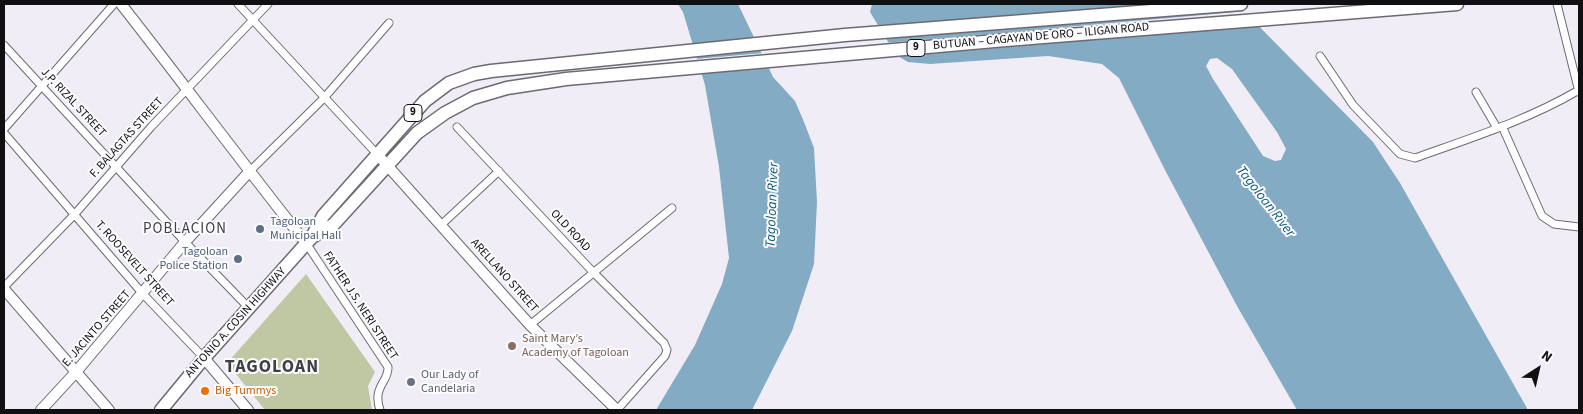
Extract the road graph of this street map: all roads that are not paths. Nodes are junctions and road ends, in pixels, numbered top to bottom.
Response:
1 (114, 4) edge
2 (121, 4) edge
3 (238, 4) edge
4 (268, 4) edge
5 (1241, 4) edge
6 (1457, 4) edge
7 (1556, 4) edge
8 (252, 20) junction
9 (388, 23) dead end
10 (4, 45) edge
11 (1320, 56) dead end
12 (560, 64) joint
13 (566, 79) joint
14 (42, 86) junction
15 (187, 88) junction
16 (1579, 91) edge
17 (1476, 92) dead end
18 (324, 98) junction
19 (1500, 127) junction
20 (457, 128) dead end
21 (4, 129) edge
22 (4, 133) edge
23 (377, 154) junction
24 (116, 166) junction
25 (387, 166) junction
26 (499, 171) junction
27 (249, 172) junction
28 (672, 208) dead end
29 (74, 215) junction
30 (441, 225) junction
31 (1579, 227) edge
32 (309, 240) junction
33 (186, 242) junction
34 (593, 272) junction
35 (4, 288) edge
36 (143, 294) junction
37 (249, 308) junction
38 (530, 325) junction
39 (204, 358) junction
40 (76, 372) junction
41 (41, 410) edge
42 (109, 410) edge
43 (161, 410) edge
44 (248, 410) edge
45 (380, 410) edge
46 (617, 410) edge

1 - 14 street
2 - 15 street
3 - 8 street
4 - 8 street, F. BALAGTAS STREET
5 - 12 highway, BUTUAN – CAGAYAN DE ORO – ILIGAN ROAD / 9
6 - 13 highway, BUTUAN – CAGAYAN DE ORO – ILIGAN ROAD / 9
7 - 16 street
8 - 15 street, F. BALAGTAS STREET
8 - 18 street
9 - 18 street
10 - 14 street, J.P. RIZAL STREET
11 - 19 street
12 - 23 highway, ANTONIO A. COSIN HIGHWAY / 9
13 - 25 highway, ANTONIO A. COSIN HIGHWAY / 9
14 - 21 street
14 - 24 street, J.P. RIZAL STREET
15 - 24 street, F. BALAGTAS STREET
15 - 27 street
16 - 19 street
17 - 19 street
18 - 23 street
18 - 27 street
19 - 31 street
20 - 26 street, OLD ROAD
22 - 29 street, T. ROOSEVELT STREET
23 - 25 street, ARELLANO STREET
23 - 32 highway, ANTONIO A. COSIN HIGHWAY / 9
24 - 29 street, F. BALAGTAS STREET
24 - 33 street, J.P. RIZAL STREET
25 - 30 street, ARELLANO STREET
25 - 32 highway, ANTONIO A. COSIN HIGHWAY / 9
26 - 30 street
26 - 34 street, OLD ROAD
27 - 32 street
27 - 33 street, E. JACINTO STREET
28 - 34 street
29 - 35 street, F. BALAGTAS STREET
29 - 36 street, T. ROOSEVELT STREET
30 - 38 street, ARELLANO STREET
32 - 37 highway, ANTONIO A. COSIN HIGHWAY / 9
32 - 45 street, FATHER J.S. NERI STREET
33 - 36 street, E. JACINTO STREET
33 - 37 street, J.P. RIZAL STREET
34 - 38 street
34 - 46 street, OLD ROAD
35 - 40 street
36 - 39 street, T. ROOSEVELT STREET
36 - 40 street, E. JACINTO STREET
37 - 39 highway, ANTONIO A. COSIN HIGHWAY / 9
38 - 46 street, ARELLANO STREET
39 - 43 highway, ANTONIO A. COSIN HIGHWAY / 9
39 - 44 street, T. ROOSEVELT STREET
40 - 41 street, E. JACINTO STREET
40 - 42 street

